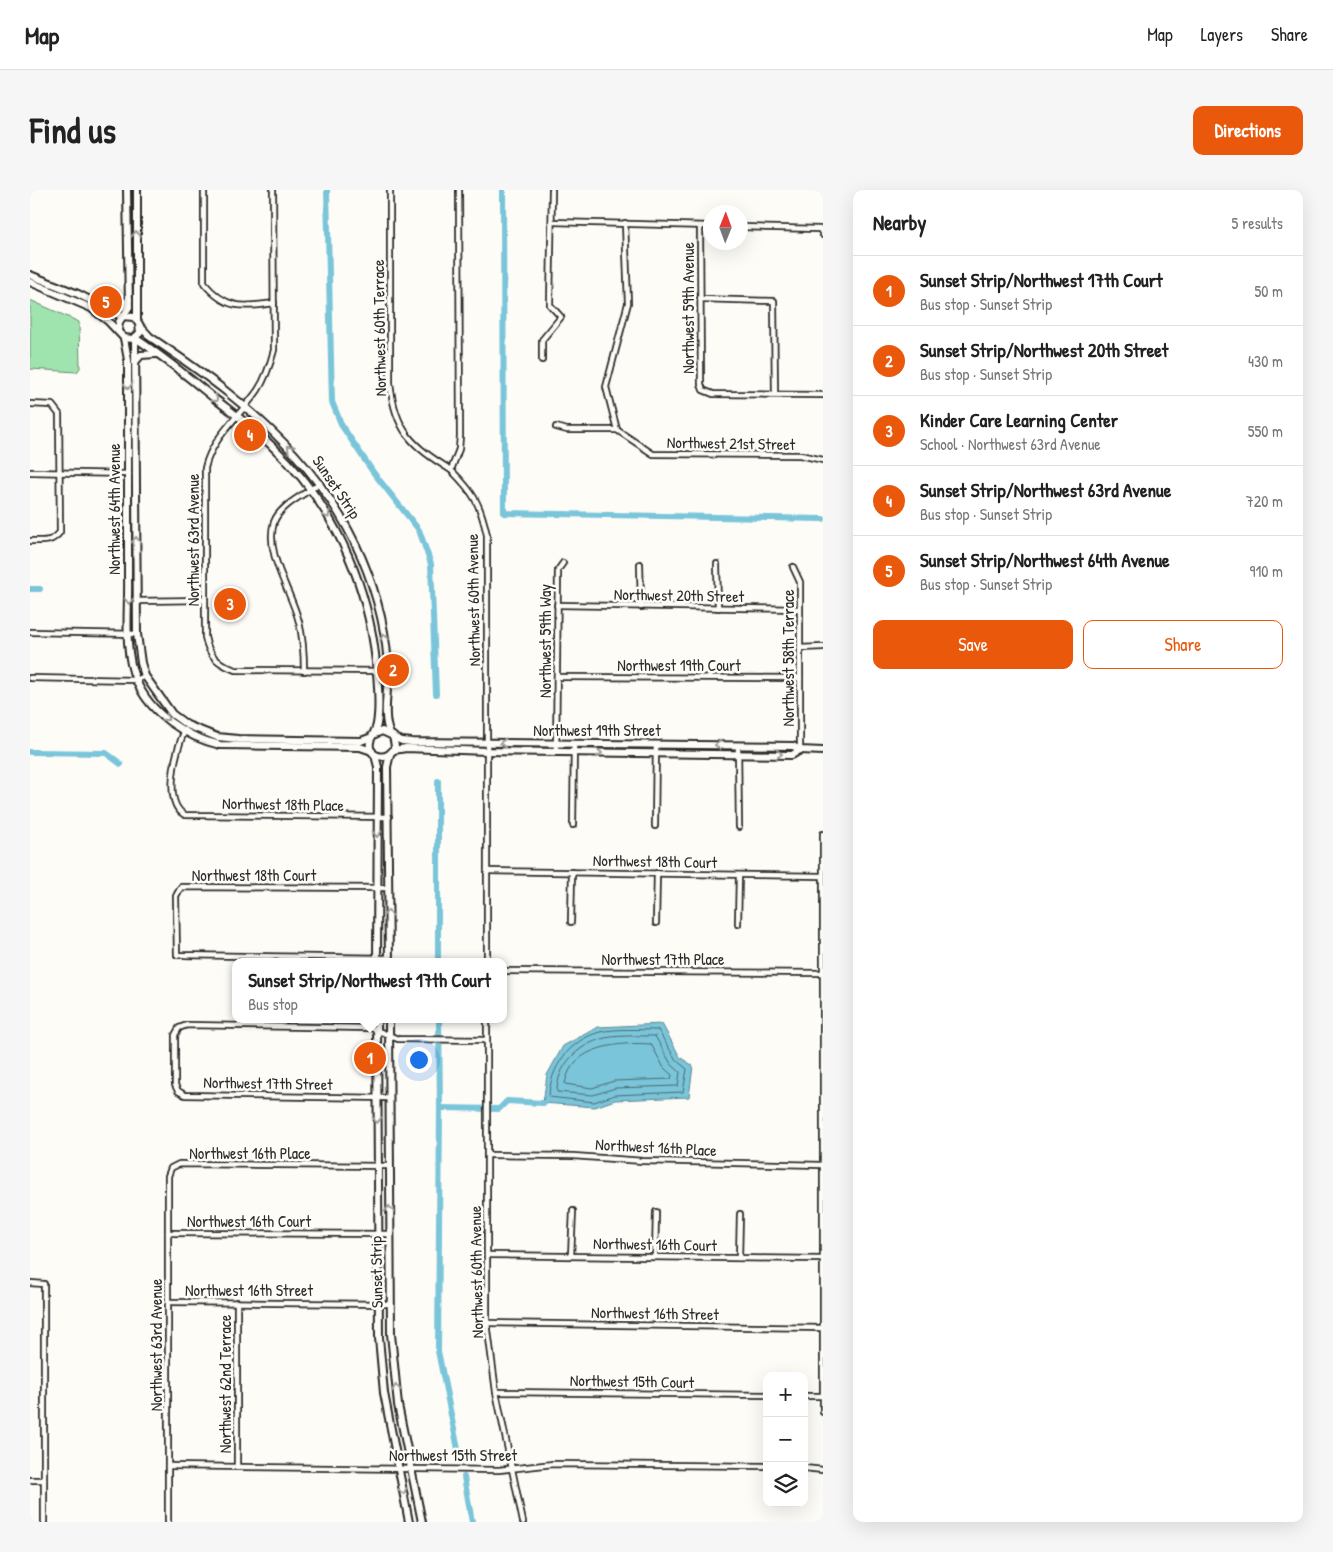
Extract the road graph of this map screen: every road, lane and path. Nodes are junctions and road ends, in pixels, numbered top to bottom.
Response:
1 (128, 190) edge
2 (137, 190) edge
3 (204, 190) edge
4 (273, 190) edge
5 (390, 190) edge
6 (459, 190) edge
7 (552, 190) edge
8 (552, 222) junction
9 (624, 223) junction
10 (700, 226) joint
11 (748, 227) edge
12 (823, 235) edge
13 (30, 275) edge
14 (30, 282) edge
15 (129, 299) junction
16 (700, 300) junction
17 (274, 303) junction
18 (110, 311) junction
19 (124, 317) junction
20 (139, 323) junction
21 (118, 332) junction
22 (124, 338) junction
23 (135, 338) junction
24 (158, 354) junction
25 (542, 360) dead end
26 (134, 363) junction
27 (775, 394) junction
28 (823, 394) edge
29 (30, 404) edge
30 (245, 407) junction
31 (238, 417) junction
32 (556, 426) dead end
33 (617, 430) junction
34 (823, 460) edge
35 (451, 470) junction
36 (30, 472) edge
37 (60, 473) junction
38 (128, 474) junction
39 (136, 474) junction
40 (320, 482) junction
41 (311, 490) junction
42 (30, 541) edge
43 (360, 551) junction
44 (348, 556) junction
45 (564, 563) dead end
46 (640, 564) dead end
47 (717, 564) dead end
48 (794, 567) dead end
49 (205, 600) junction
50 (137, 601) junction
51 (558, 606) junction
52 (640, 607) junction
53 (718, 608) junction
54 (800, 609) junction
55 (30, 632) edge
56 (129, 634) junction
57 (137, 634) junction
58 (800, 648) junction
59 (823, 648) edge
60 (304, 671) junction
61 (377, 671) junction
62 (388, 671) junction
63 (146, 676) junction
64 (557, 677) junction
65 (30, 678) edge
66 (800, 678) junction
67 (136, 680) junction
68 (185, 729) junction
69 (392, 735) junction
70 (372, 736) junction
71 (486, 743) junction
72 (556, 744) junction
73 (574, 744) junction
74 (656, 744) junction
75 (738, 746) junction
76 (800, 750) junction
77 (487, 751) junction
78 (823, 751) edge
79 (392, 752) junction
80 (556, 752) junction
81 (373, 753) junction
82 (573, 753) junction
83 (656, 753) junction
84 (738, 753) junction
85 (377, 817) junction
86 (389, 817) junction
87 (573, 825) dead end
88 (655, 826) dead end
89 (738, 827) dead end
90 (823, 834) edge
91 (487, 870) junction
92 (572, 872) junction
93 (657, 873) junction
94 (739, 875) junction
95 (823, 876) edge
96 (376, 888) junction
97 (388, 888) junction
98 (571, 922) dead end
99 (656, 923) dead end
100 (738, 924) dead end
101 (297, 958) edge
102 (377, 958) edge
103 (389, 958) edge
104 (487, 958) edge
105 (507, 971) edge
106 (822, 973) edge
107 (377, 1023) edge
108 (389, 1023) edge
109 (487, 1023) edge
110 (377, 1029) junction
111 (389, 1035) junction
112 (487, 1040) junction
113 (377, 1098) junction
114 (389, 1098) junction
115 (488, 1155) junction
116 (822, 1165) edge
117 (378, 1166) junction
118 (389, 1166) junction
119 (171, 1168) joint
120 (572, 1212) dead end
121 (656, 1212) dead end
122 (740, 1214) dead end
123 (168, 1233) junction
124 (377, 1234) junction
125 (389, 1234) junction
126 (487, 1255) junction
127 (572, 1256) junction
128 (655, 1257) junction
129 (739, 1258) junction
130 (822, 1259) edge
131 (30, 1284) edge
132 (168, 1302) junction
133 (237, 1302) junction
134 (378, 1303) junction
135 (389, 1304) junction
136 (487, 1323) junction
137 (823, 1328) edge
138 (496, 1392) junction
139 (763, 1396) edge
140 (808, 1396) edge
141 (823, 1396) edge
142 (823, 1412) edge
143 (401, 1421) junction
144 (389, 1423) junction
145 (168, 1466) junction
146 (237, 1466) junction
147 (763, 1466) edge
148 (399, 1468) junction
149 (410, 1468) junction
150 (808, 1468) edge
151 (513, 1469) junction
152 (823, 1470) edge
153 (30, 1480) edge
154 (44, 1480) junction
155 (44, 1522) edge
156 (168, 1522) edge
157 (409, 1522) edge
158 (422, 1522) edge
159 (523, 1522) edge

1 - 15 street
20 -> 2 street
3 - 17 street
4 - 17 street, Northwest 63rd Avenue
5 - 35 street, Northwest 60th Terrace
6 - 35 street
7 - 8 street
8 - 9 street
8 - 25 street
9 - 10 street
9 - 33 street
10 - 16 street, Northwest 59th Avenue
11 - 12 street
13 - 18 street
14 - 21 street
15 - 18 street
15 - 19 street
16 - 27 street, Northwest 59th Avenue
16 - 27 street
17 - 30 street, Northwest 63rd Avenue
18 - 19 street
19 - 20 street
19 - 21 street
20 - 23 street
20 - 30 street, Sunset Strip
21 - 22 street
22 - 23 street
22 -> 38 street, Northwest 64th Avenue
23 - 24 street, Sunset Strip
23 - 26 street, Northwest 64th Avenue
24 - 26 street
24 -> 31 street, Sunset Strip
26 - 39 street, Northwest 64th Avenue
27 - 28 street
29 - 37 street
30 - 31 street, Northwest 63rd Avenue
40 -> 30 street, Sunset Strip
31 - 41 street, Sunset Strip
31 - 49 street, Northwest 63rd Avenue
32 - 33 street
33 - 34 street, Northwest 21st Street
35 - 71 street, Northwest 60th Avenue
36 - 37 street
37 - 38 street
37 - 42 street
38 - 39 street
38 -> 56 street, Northwest 64th Avenue
50 -> 39 street, Northwest 64th Avenue
40 - 41 street
40 - 43 street, Sunset Strip
41 -> 44 street, Sunset Strip
41 - 60 street
43 - 44 street
62 -> 43 street, Sunset Strip
44 - 61 street, Sunset Strip
45 - 51 street, Northwest 59th Way
46 - 52 street
47 - 53 street
48 - 54 street, Northwest 58th Terrace
49 - 50 street
49 - 60 street, Northwest 63rd Avenue
50 - 57 street, Northwest 64th Avenue
51 - 52 street, Northwest 20th Street
51 - 64 street, Northwest 59th Way
52 - 53 street, Northwest 20th Street
53 - 54 street, Northwest 20th Street
54 - 58 street, Northwest 58th Terrace
55 - 56 street
56 - 57 street
56 - 67 street, Northwest 64th Avenue
57 - 63 street, Northwest 64th Avenue
58 - 59 street
58 - 66 street, Northwest 58th Terrace
60 - 61 street
61 - 62 street
61 - 70 street, Sunset Strip
62 - 69 street, Sunset Strip
63 - 67 street
63 - 68 street
64 - 66 street, Northwest 19th Court
64 - 72 street, Northwest 59th Way
65 - 67 street
66 - 76 street, Northwest 58th Terrace
67 -> 68 street
68 - 70 street
68 - 81 street
68 - 85 street, Northwest 18th Place
69 - 70 street
69 - 71 street, Northwest 19th Street
69 - 79 street
70 - 81 street
72 -> 71 street, Northwest 19th Street
71 - 77 street, Northwest 60th Avenue
72 - 73 street, Northwest 19th Street
72 - 80 street, Northwest 59th Way
73 - 74 street, Northwest 19th Street
73 - 82 street
75 -> 74 street, Northwest 19th Street
74 - 83 street
75 - 76 street, Northwest 19th Street
75 - 84 street
76 - 78 street, Northwest 19th Street
84 -> 76 street, Northwest 19th Street
77 - 79 street, Northwest 19th Street
77 - 80 street, Northwest 19th Street
77 - 91 street, Northwest 60th Avenue
79 - 81 street
79 - 86 street
80 - 82 street, Northwest 19th Street
81 - 85 street
82 -> 83 street, Northwest 19th Street
82 - 87 street
83 - 84 street, Northwest 19th Street
83 - 88 street
84 - 89 street
85 - 86 street, Northwest 18th Place
85 -> 96 street
86 - 97 street
90 - 95 street
91 - 92 street, Northwest 18th Court
91 - 104 street, Northwest 60th Avenue
92 - 93 street, Northwest 18th Court
92 - 98 street
93 - 94 street, Northwest 18th Court
93 - 99 street
94 - 95 street, Northwest 18th Court
94 - 100 street
95 - 106 street
96 - 97 street, Northwest 18th Court
96 - 101 street, Northwest 18th Court
96 - 102 street
103 -> 97 street
105 - 106 street, Northwest 17th Place
106 - 116 street
107 - 110 street, Sunset Strip
108 - 111 street, Sunset Strip
109 - 112 street, Northwest 60th Avenue
110 - 111 street
110 - 113 street, Sunset Strip
110 - 113 street, Northwest 17th Street
111 - 112 street
111 - 114 street, Sunset Strip
112 - 115 street, Northwest 60th Avenue
113 - 114 street, Northwest 17th Street
113 -> 117 street, Sunset Strip
114 - 118 street, Sunset Strip
115 - 116 street, Northwest 16th Place
115 - 126 street, Northwest 60th Avenue
116 - 130 street
117 - 118 street, Northwest 16th Place
117 - 119 street, Northwest 16th Place
117 - 124 street, Sunset Strip
125 -> 118 street, Sunset Strip
119 - 123 street, Northwest 63rd Avenue
120 - 127 street
121 - 128 street
122 - 129 street
123 - 124 street, Northwest 16th Court
123 - 132 street, Northwest 63rd Avenue
124 - 125 street, Northwest 16th Court
124 - 134 street, Sunset Strip
125 - 135 street, Sunset Strip
126 - 127 street, Northwest 16th Court
126 - 136 street, Northwest 60th Avenue
127 - 128 street, Northwest 16th Court
128 - 129 street, Northwest 16th Court
129 - 130 street, Northwest 16th Court
130 - 137 street
131 - 154 street
132 - 133 street, Northwest 16th Street
132 - 145 street, Northwest 63rd Avenue
133 - 134 street, Northwest 16th Street
133 - 146 street, Northwest 62nd Terrace
134 - 135 street, Northwest 16th Street
134 - 144 street, Sunset Strip
143 -> 135 street, Sunset Strip
136 - 137 street, Northwest 16th Street
136 - 138 street, Northwest 60th Avenue
137 - 141 street
138 - 139 street, Northwest 15th Court
138 - 151 street, Northwest 60th Avenue
140 - 141 street
141 - 142 street
143 - 144 street
143 - 149 street, Sunset Strip
144 - 148 street, Sunset Strip
145 - 146 street, Northwest 15th Street
145 - 156 street, Northwest 63rd Avenue
146 - 148 street, Northwest 15th Street
147 - 151 street, Northwest 15th Street
148 - 149 street, Northwest 15th Street
148 -> 157 street, Sunset Strip
149 - 151 street, Northwest 15th Street
149 - 158 street, Sunset Strip
150 - 152 street
151 - 159 street, Northwest 60th Avenue
153 - 154 street
154 - 155 street

